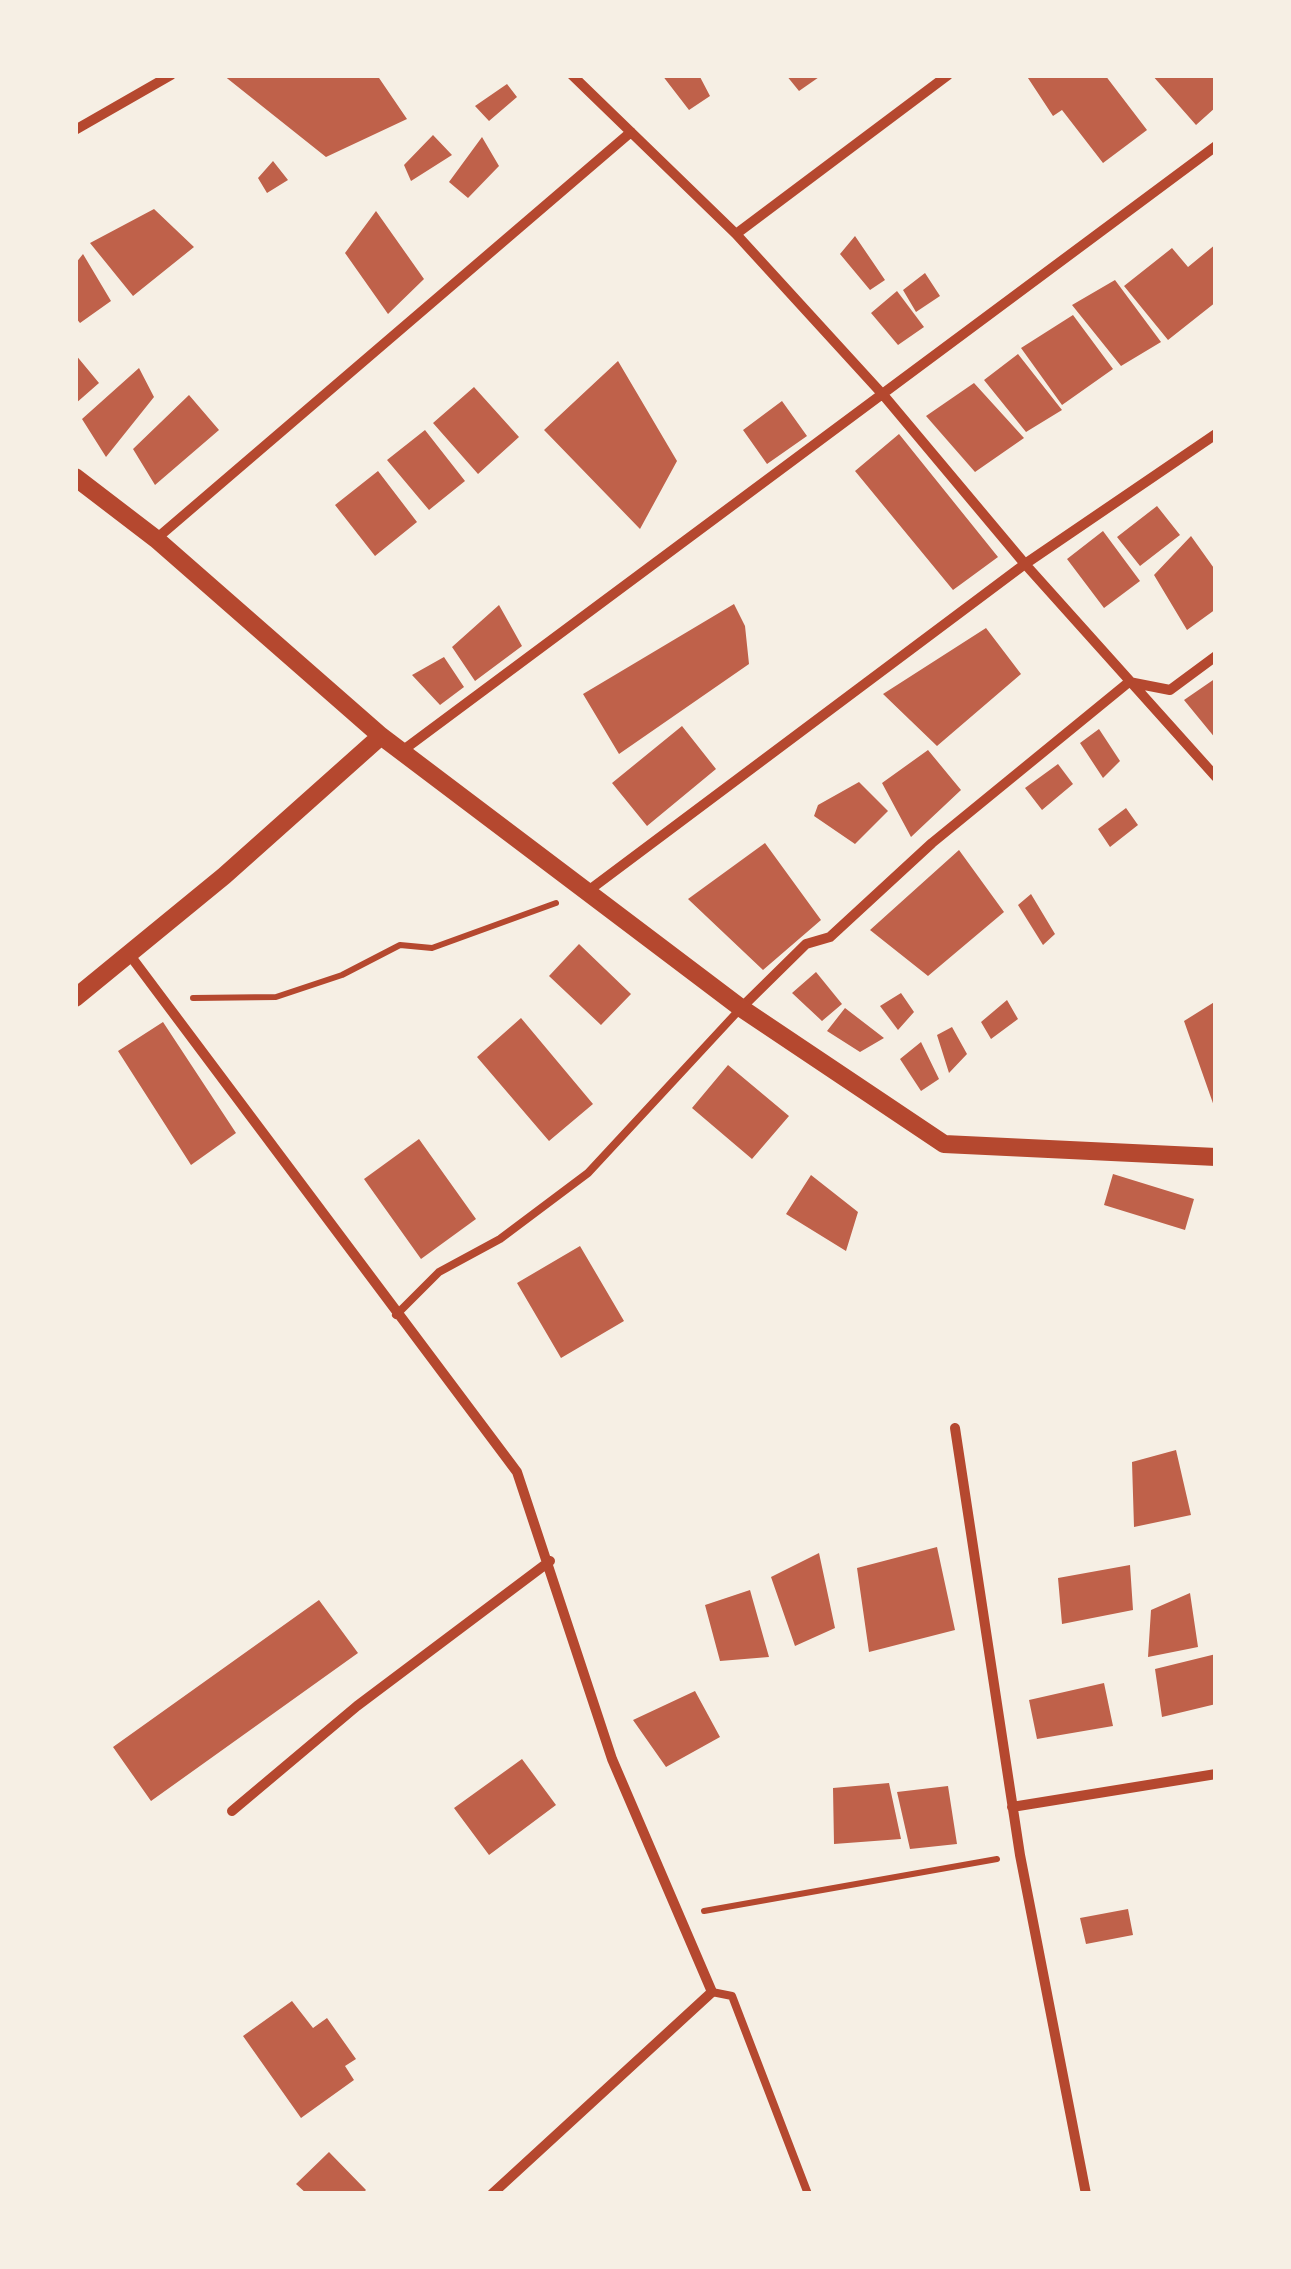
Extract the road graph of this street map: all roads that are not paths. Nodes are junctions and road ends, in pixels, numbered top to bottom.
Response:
1 (172, 75) edge
2 (572, 75) edge
3 (948, 75) edge
4 (75, 130) edge
5 (630, 132) junction
6 (1216, 146) edge
7 (736, 234) junction
8 (885, 397) junction
9 (1216, 434) edge
10 (75, 477) edge
11 (156, 539) junction
12 (1026, 564) junction
13 (1216, 656) edge
14 (1129, 682) junction
15 (381, 736) junction
16 (402, 750) junction
17 (1216, 777) edge
18 (588, 891) junction
19 (129, 954) junction
20 (75, 998) edge
21 (742, 1008) junction
22 (1216, 1158) edge
23 (396, 1315) junction
24 (955, 1428) dead end
25 (550, 1561) junction
26 (1216, 1774) edge
27 (1012, 1807) junction
28 (232, 1811) dead end
29 (712, 1992) junction
30 (492, 2194) edge
31 (808, 2194) edge
32 (1086, 2194) edge

1 - 4 street
2 - 5 street
3 - 7 street
5 - 7 street
5 - 11 street
6 - 8 street
7 - 8 street
8 - 12 street
8 - 16 street
9 - 12 street
10 - 11 street
11 - 15 street
12 - 14 street
12 - 18 street
13 - 14 street
14 - 17 street
14 - 21 street
15 - 16 street
15 - 19 street
16 - 18 street
18 - 21 street
19 - 20 street
19 - 23 street
21 - 22 street
21 - 23 lane
23 - 25 street
24 - 27 street
25 - 28 street
25 - 29 street
26 - 27 street
27 - 32 street
29 - 30 street
29 - 31 lane

